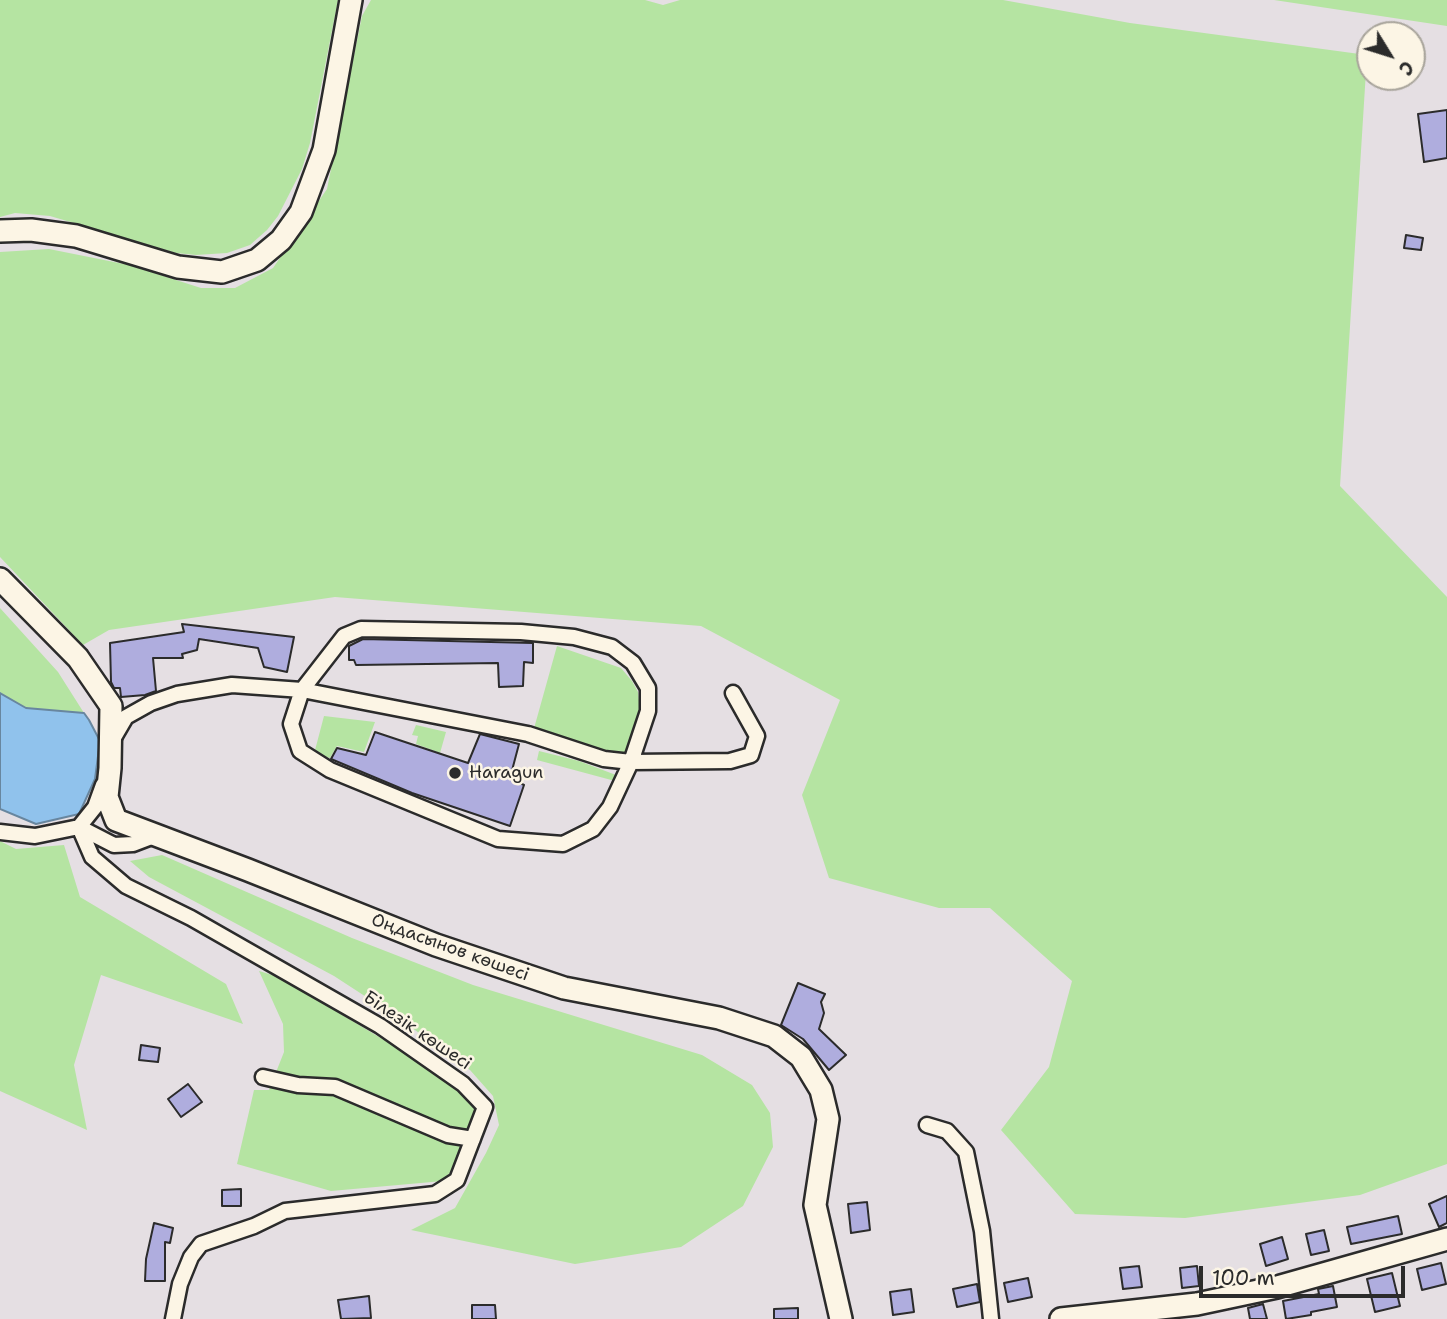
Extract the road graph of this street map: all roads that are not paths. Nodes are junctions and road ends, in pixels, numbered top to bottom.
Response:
1 (351, 0) edge
2 (0, 231) edge
3 (0, 579) edge
4 (302, 690) junction
5 (733, 693) dead end
6 (110, 744) junction
7 (631, 762) junction
8 (110, 768) junction
9 (79, 827) junction
10 (0, 832) edge
11 (154, 836) junction
12 (264, 1077) dead end
13 (927, 1125) dead end
14 (473, 1139) junction
15 (1447, 1239) edge
16 (173, 1319) edge
17 (841, 1319) edge
18 (991, 1319) edge
19 (1062, 1319) edge

1 - 2 street
3 - 6 street, Оңдасынов көшесі
4 - 6 street
4 - 7 street
4 - 7 street
4 - 7 street
5 - 7 street
6 - 8 street, Оңдасынов көшесі
8 - 9 street
8 - 11 street, Оңдасынов көшесі
9 - 10 street
9 - 11 street
9 - 14 street, Білезік көшесі
11 - 17 street, Оңдасынов көшесі
12 - 14 street
13 - 18 street
14 - 16 street, Білезік көшесі
15 - 19 street

